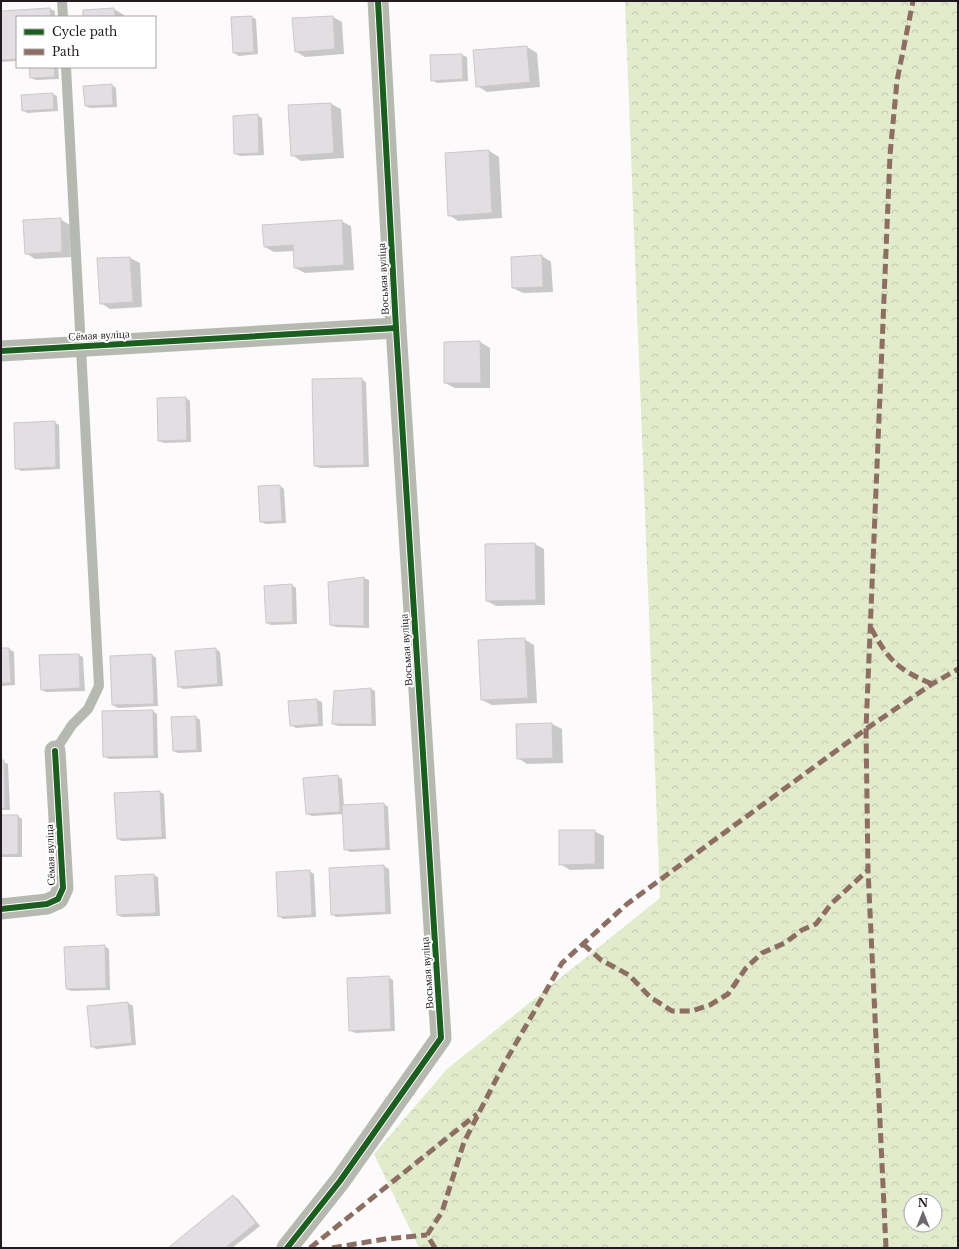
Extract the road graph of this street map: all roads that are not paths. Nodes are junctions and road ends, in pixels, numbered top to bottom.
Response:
1 (62, 1) edge
2 (378, 1) edge
3 (63, 16) edge
4 (66, 68) edge
5 (396, 328) junction
6 (81, 347) junction
7 (1, 351) edge
8 (55, 751) joint
9 (1, 909) edge
10 (287, 1248) edge

1 - 3 lane
2 - 5 street, Восьмая вуліца
4 - 6 lane
5 - 6 street, Сёмая вуліца
5 - 10 street, Восьмая вуліца
6 - 7 street, Сёмая вуліца
6 - 8 lane
8 - 9 street, Сёмая вуліца

